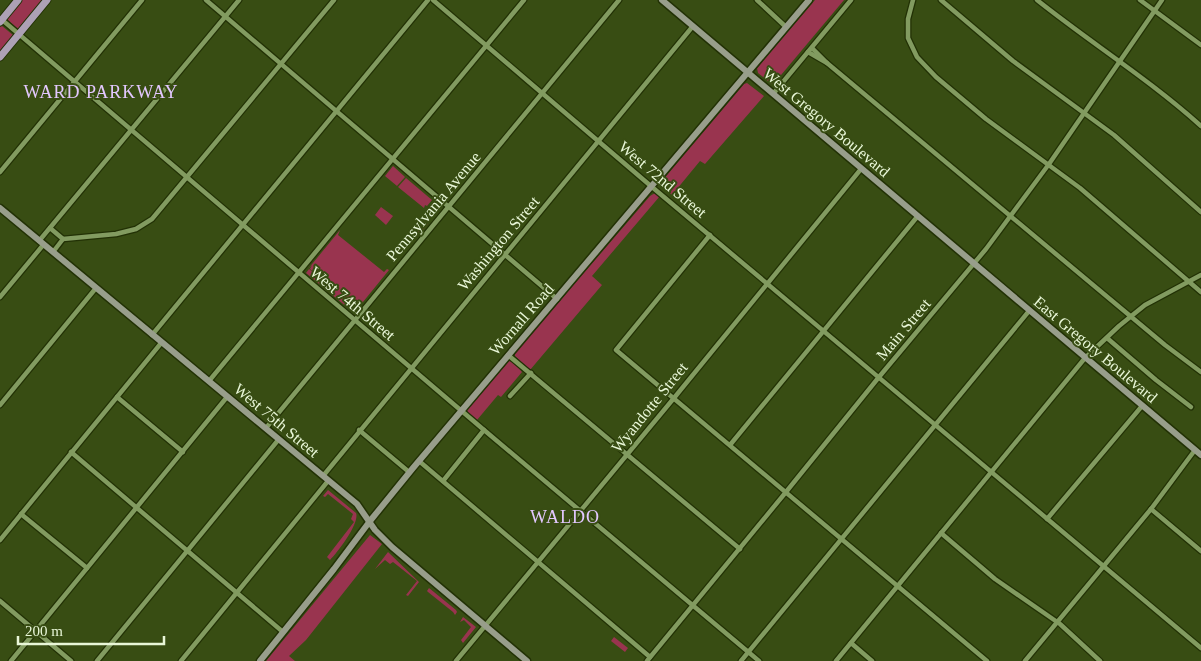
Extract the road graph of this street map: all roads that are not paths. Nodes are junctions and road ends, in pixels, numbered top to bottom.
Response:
1 (18, 0) edge
2 (47, 0) edge
3 (142, 0) edge
4 (206, 0) edge
5 (239, 0) edge
6 (334, 0) edge
7 (428, 0) edge
8 (433, 0) edge
9 (524, 0) edge
10 (619, 0) edge
11 (662, 0) edge
12 (757, 0) edge
13 (809, 0) edge
14 (851, 0) edge
15 (913, 0) edge
16 (941, 0) edge
17 (1037, 0) edge
18 (1140, 0) edge
19 (1162, 0) edge
20 (1154, 11) junction
21 (225, 16) junction
22 (1, 20) edge
23 (693, 26) junction
24 (786, 27) junction
25 (19, 34) junction
26 (486, 45) junction
27 (1201, 45) edge
28 (810, 50) junction
29 (0, 57) edge
30 (1119, 62) junction
31 (281, 64) junction
32 (748, 73) junction
33 (75, 82) junction
34 (543, 93) junction
35 (773, 94) junction
36 (336, 112) junction
37 (1084, 114) junction
38 (1201, 126) edge
39 (131, 130) junction
40 (599, 141) junction
41 (392, 160) junction
42 (1049, 164) junction
43 (860, 169) junction
44 (0, 172) edge
45 (187, 178) junction
46 (652, 187) junction
47 (449, 206) junction
48 (0, 208) edge
49 (1201, 212) edge
50 (918, 216) junction
51 (1011, 216) junction
52 (243, 225) junction
53 (50, 228) junction
54 (710, 235) junction
55 (63, 239) junction
56 (41, 243) junction
57 (53, 252) junction
58 (505, 255) junction
59 (974, 264) junction
60 (299, 273) junction
61 (1201, 275) edge
62 (1188, 281) junction
63 (767, 282) junction
64 (96, 288) junction
65 (1201, 292) edge
66 (0, 297) edge
67 (557, 299) junction
68 (1029, 310) junction
69 (1131, 316) junction
70 (354, 320) junction
71 (824, 331) junction
72 (152, 335) junction
73 (1107, 338) junction
74 (162, 342) junction
75 (508, 355) junction
76 (1086, 358) junction
77 (411, 368) junction
78 (1201, 372) edge
79 (531, 373) junction
80 (879, 377) junction
81 (209, 381) junction
82 (227, 396) junction
83 (510, 396) dead end
84 (117, 397) junction
85 (674, 398) junction
86 (0, 405) edge
87 (1142, 406) junction
88 (1191, 407) dead end
89 (461, 410) junction
90 (935, 424) junction
91 (266, 428) junction
92 (359, 430) junction
93 (484, 430) junction
94 (279, 439) junction
95 (730, 446) junction
96 (1199, 451) edge
97 (71, 452) junction
98 (183, 452) junction
99 (627, 454) junction
100 (418, 461) junction
101 (991, 471) junction
102 (409, 472) junction
103 (325, 478) junction
104 (442, 481) junction
105 (786, 492) junction
106 (137, 508) junction
107 (1150, 509) junction
108 (580, 511) junction
109 (21, 514) junction
110 (1047, 519) junction
111 (370, 521) junction
112 (940, 533) junction
113 (842, 539) junction
114 (0, 540) edge
115 (188, 549) junction
116 (740, 549) junction
117 (1201, 551) edge
118 (538, 561) junction
119 (1104, 567) junction
120 (87, 568) junction
121 (898, 586) junction
122 (237, 592) junction
123 (0, 601) edge
124 (692, 605) junction
125 (1057, 623) junction
126 (485, 626) junction
127 (36, 631) junction
128 (283, 632) junction
129 (851, 643) junction
130 (1201, 648) edge
131 (748, 652) junction
132 (648, 659) edge
133 (11, 661) edge
134 (71, 661) edge
135 (97, 661) edge
136 (181, 661) edge
137 (260, 661) edge
138 (456, 661) edge
139 (527, 661) edge
140 (741, 661) edge
141 (759, 661) edge
142 (836, 661) edge
143 (872, 661) edge
144 (987, 661) edge
145 (1025, 661) edge
146 (1100, 661) edge

1 - 22 main road
2 - 25 main road
3 - 33 street
4 - 21 street
5 - 21 street
6 - 31 street
7 - 36 street
8 - 26 street, West 72nd Street
9 - 26 street
10 - 34 street, Pennsylvania Avenue
11 - 23 main road, West Gregory Boulevard
12 - 24 street
13 - 24 main road, Wornall Road
14 - 28 street
15 - 42 street
16 - 37 street
17 - 30 street
18 - 20 street
19 - 20 street, Main Street
20 - 27 street
20 - 30 street, Main Street
21 - 31 street
21 - 39 street
22 - 25 street, West 74th Street
23 - 32 main road, West Gregory Boulevard
23 - 40 street, Washington Street
24 - 32 main road, Wornall Road
25 - 29 main road
25 - 33 street, West 74th Street
26 - 34 street, West 72nd Street
26 - 41 street
28 - 35 street
28 - 51 street
30 - 37 street, Main Street
30 - 38 street
31 - 36 street
31 - 45 street
32 - 35 main road, West Gregory Boulevard
32 - 46 main road, Wornall Road
33 - 39 street, West 74th Street
33 - 44 street
34 - 40 street, West 72nd Street
34 - 47 street, Pennsylvania Avenue
35 - 43 main road, West Gregory Boulevard
36 - 41 street
36 - 52 street
37 - 42 street, Main Street
37 - 49 street
39 - 45 street, West 74th Street
39 - 53 street
40 - 46 street, West 72nd Street
40 - 58 street, Washington Street
41 - 47 street
41 - 60 street
42 - 51 street, Main Street
42 - 62 street
43 - 50 main road, West Gregory Boulevard
43 - 63 street, Wyandotte Street
45 - 52 street, West 74th Street
45 - 55 street
46 - 54 street, West 72nd Street
46 - 67 main road, Wornall Road
47 - 58 street
47 - 70 street, Pennsylvania Avenue
48 - 56 main road, West 75th Street
50 - 59 main road, West Gregory Boulevard
50 - 71 street
51 - 59 street, Main Street
51 - 69 street
52 - 60 street, West 74th Street
52 - 72 street
53 - 55 street
53 - 56 street
54 - 63 street, West 72nd Street
54 - 85 street
55 - 57 street
56 - 57 main road, West 75th Street
56 - 66 street
57 - 64 main road, West 75th Street
58 - 67 street
58 - 77 street, Washington Street
59 - 68 main road, East Gregory Boulevard
59 - 80 street, Main Street
60 - 70 street, West 74th Street
60 - 81 street
61 - 62 street
62 - 65 street
62 - 69 street
63 - 71 street, West 72nd Street
63 - 85 street, Wyandotte Street
64 - 72 main road, West 75th Street
64 - 86 street
67 - 75 main road, Wornall Road
68 - 76 main road, East Gregory Boulevard
68 - 90 street
69 - 73 street
69 - 78 street
70 - 77 street, West 74th Street
70 - 91 street, Pennsylvania Avenue
71 - 80 street, West 72nd Street
71 - 95 street
72 - 74 main road, West 75th Street
73 - 76 street
73 - 88 street
74 - 81 main road, West 75th Street
74 - 84 street
75 - 79 street
75 - 89 main road, Wornall Road
76 - 87 main road, East Gregory Boulevard
76 - 101 street
77 - 89 street, West 74th Street
77 - 92 street, Washington Street
79 - 83 street
79 - 99 street
80 - 90 street, West 72nd Street
80 - 105 street, Main Street
81 - 82 main road, West 75th Street
82 - 91 main road, West 75th Street
82 - 98 street
84 - 97 street
84 - 98 street
85 - 95 street
85 - 99 street, Wyandotte Street
87 - 96 main road, East Gregory Boulevard
87 - 110 street
89 - 93 street, West 74th Street
89 - 100 main road, Wornall Road
90 - 101 street, West 72nd Street
90 - 113 street
91 - 94 main road, West 75th Street
92 - 102 street
92 - 103 street, Washington Street
93 - 104 street
93 - 108 street, West 74th Street
94 - 103 main road, West 75th Street
94 - 115 street
95 - 105 street
96 - 107 street
97 - 106 street
97 - 109 street
98 - 106 street
99 - 108 street, Wyandotte Street
99 - 116 street
100 - 102 main road, Wornall Road
100 - 104 street
101 - 110 street, West 72nd Street
101 - 112 street
102 - 111 main road, Wornall Road
103 - 111 main road, West 75th Street
103 - 122 street, Washington Street
104 - 118 street
105 - 113 street
105 - 116 street, Main Street
106 - 115 street
106 - 120 street
107 - 117 street
107 - 119 street
108 - 118 street, Wyandotte Street
108 - 124 street, West 74th Street
109 - 114 street
109 - 120 street
110 - 119 street, West 72nd Street
111 - 126 main road, West 75th Street
111 - 128 main road, Wornall Road
112 - 121 street
112 - 125 street
113 - 121 street
113 - 131 street
115 - 122 street
115 - 135 street
116 - 124 street, Main Street
118 - 126 street, Wyandotte Street
118 - 132 street
119 - 125 street
119 - 130 street, West 72nd Street
120 - 127 street
121 - 129 street
121 - 144 street
122 - 128 street
122 - 136 street, Washington Street
123 - 127 street
124 - 131 street, West 74th Street
124 - 132 street, Main Street
125 - 145 street
125 - 146 street
126 - 138 street, Wyandotte Street
126 - 139 main road, West 75th Street
127 - 133 street
127 - 134 street
128 - 137 main road, Wornall Road
129 - 142 street
129 - 143 street
131 - 140 street
131 - 141 street, West 74th Street

